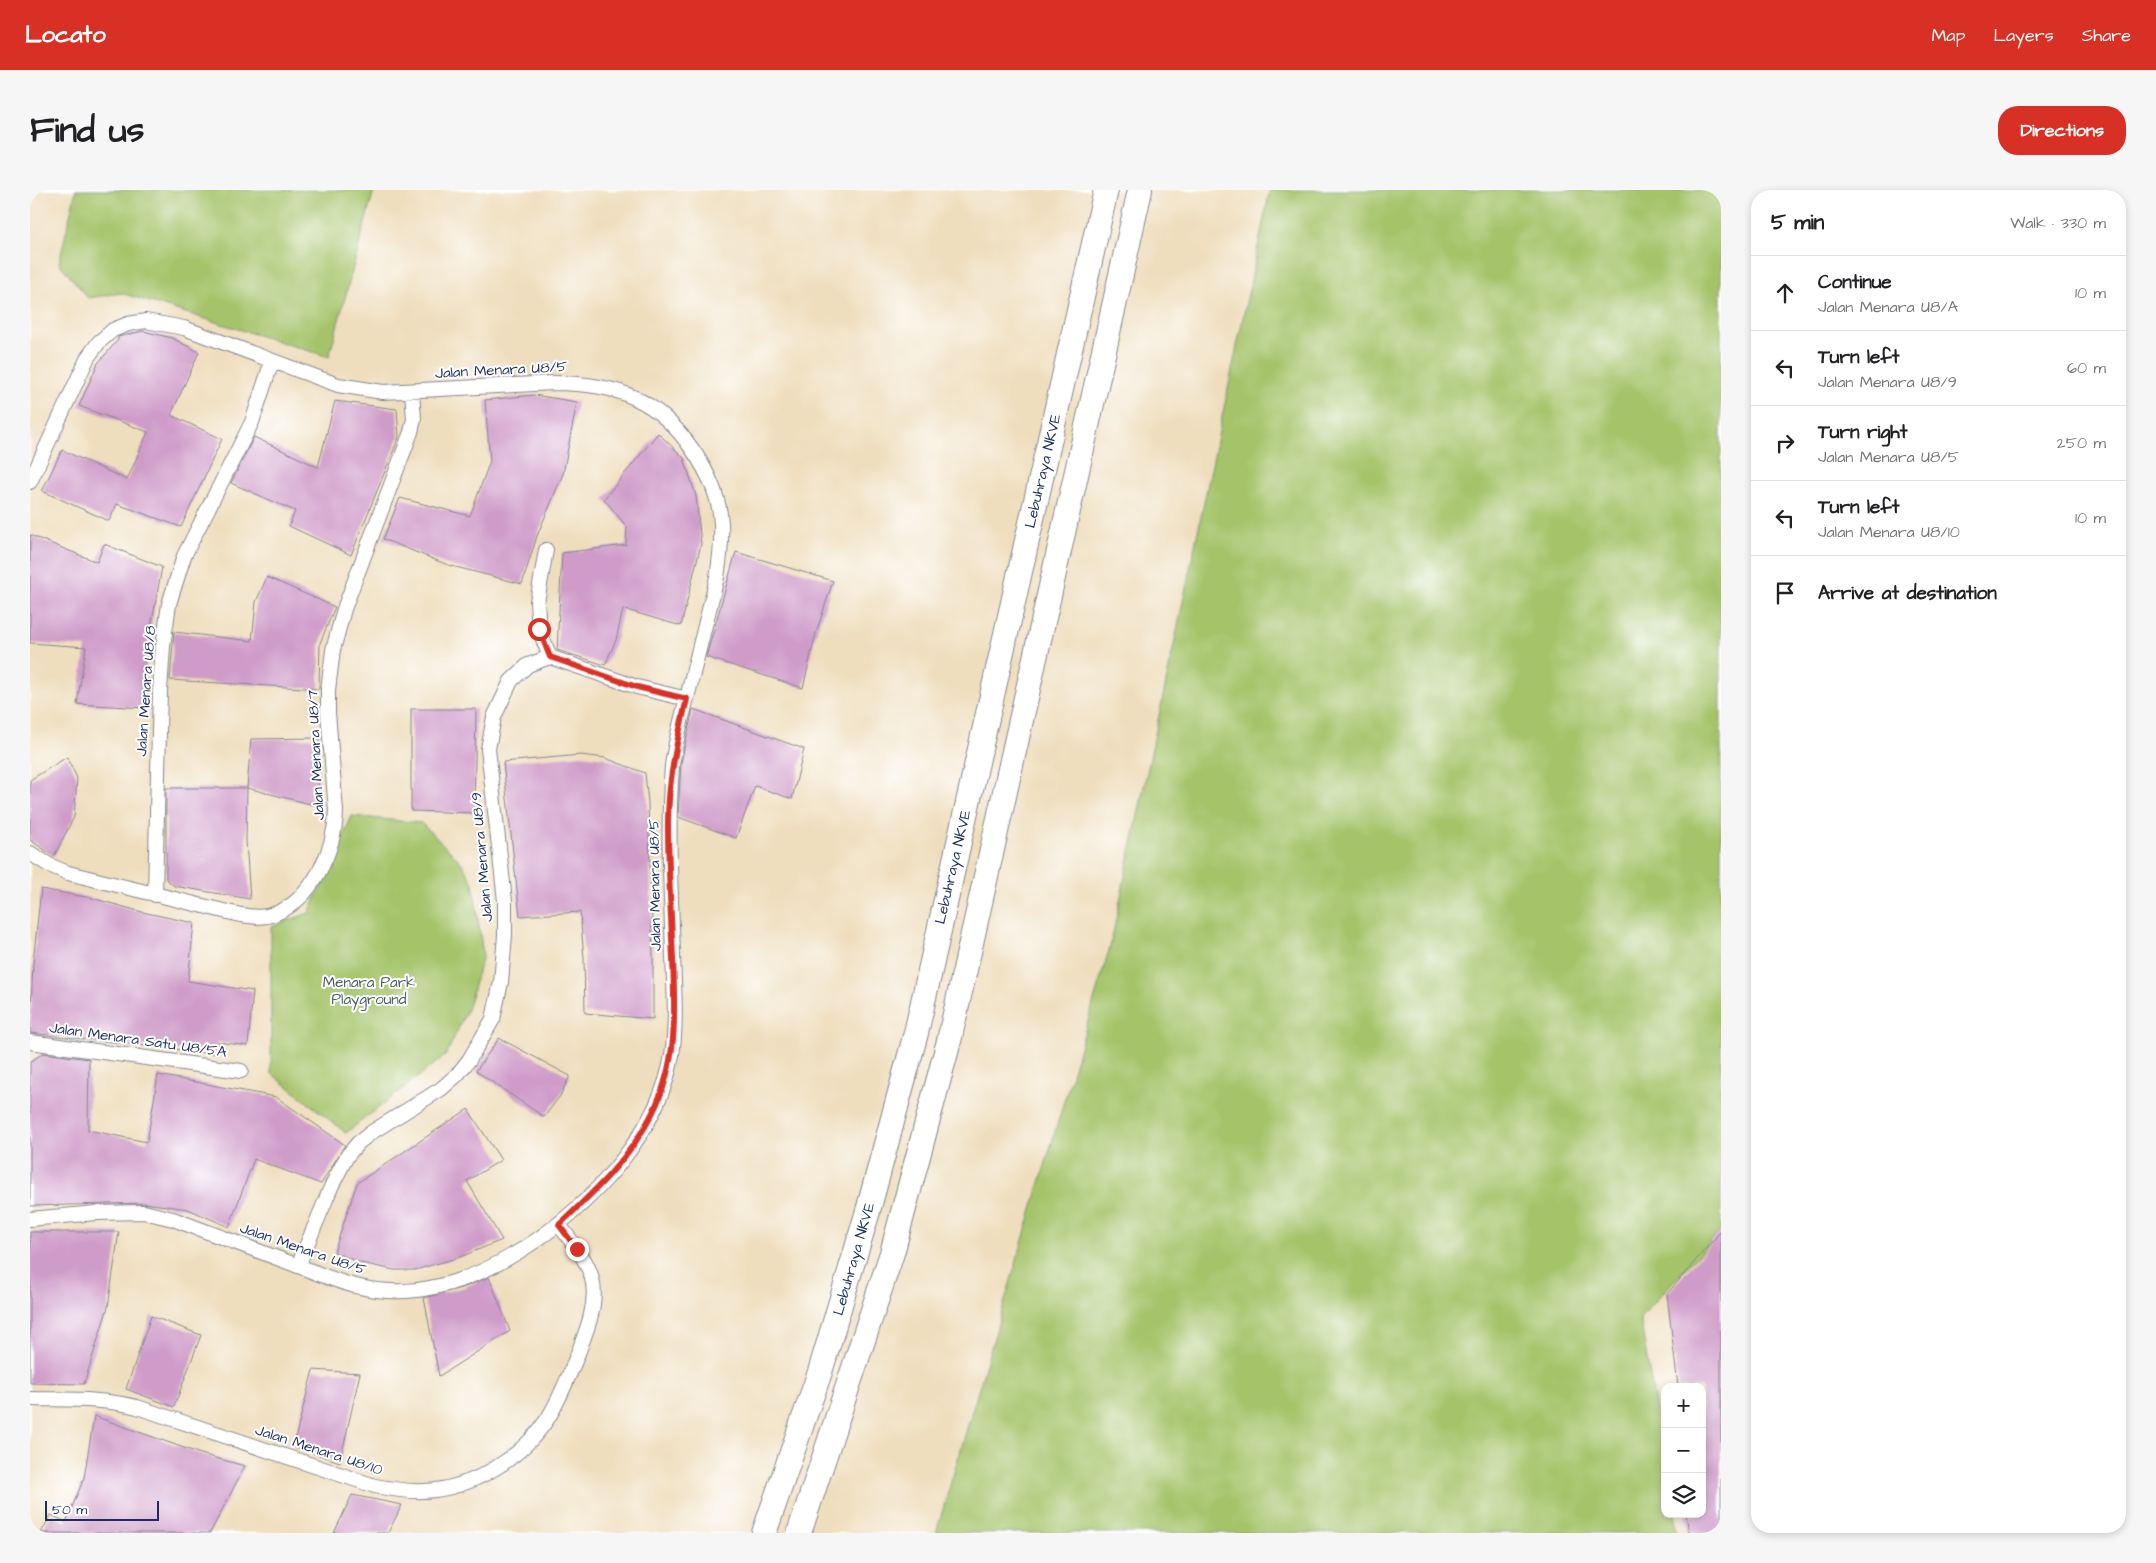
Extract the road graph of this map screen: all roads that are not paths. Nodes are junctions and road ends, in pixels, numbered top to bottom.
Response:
1 (1106, 190) edge
2 (1140, 190) edge
3 (272, 361) junction
4 (412, 391) junction
5 (30, 482) edge
6 (546, 550) dead end
7 (550, 657) junction
8 (687, 699) junction
9 (30, 853) edge
10 (155, 895) junction
11 (30, 1042) edge
12 (241, 1071) dead end
13 (30, 1219) edge
14 (559, 1225) junction
15 (298, 1266) junction
16 (30, 1399) edge
17 (764, 1533) edge
18 (799, 1533) edge

1 - 17 highway, Lebuhraya NKVE
2 - 18 highway
3 - 4 street, Jalan Menara U8/5
3 - 5 street, Jalan Menara U8/5
3 - 10 street, Jalan Menara U8/8
4 - 8 street, Jalan Menara U8/5
4 - 10 street, Jalan Menara U8/7
6 - 7 street
7 - 8 street
7 - 15 street, Jalan Menara U8/9
8 - 14 street, Jalan Menara U8/5
9 - 10 street, Jalan Menara U8/7
11 - 12 street, Jalan Menara Satu U8/5A
13 - 15 street, Jalan Menara U8/5
14 - 15 street, Jalan Menara U8/5
14 - 16 street, Jalan Menara U8/10

